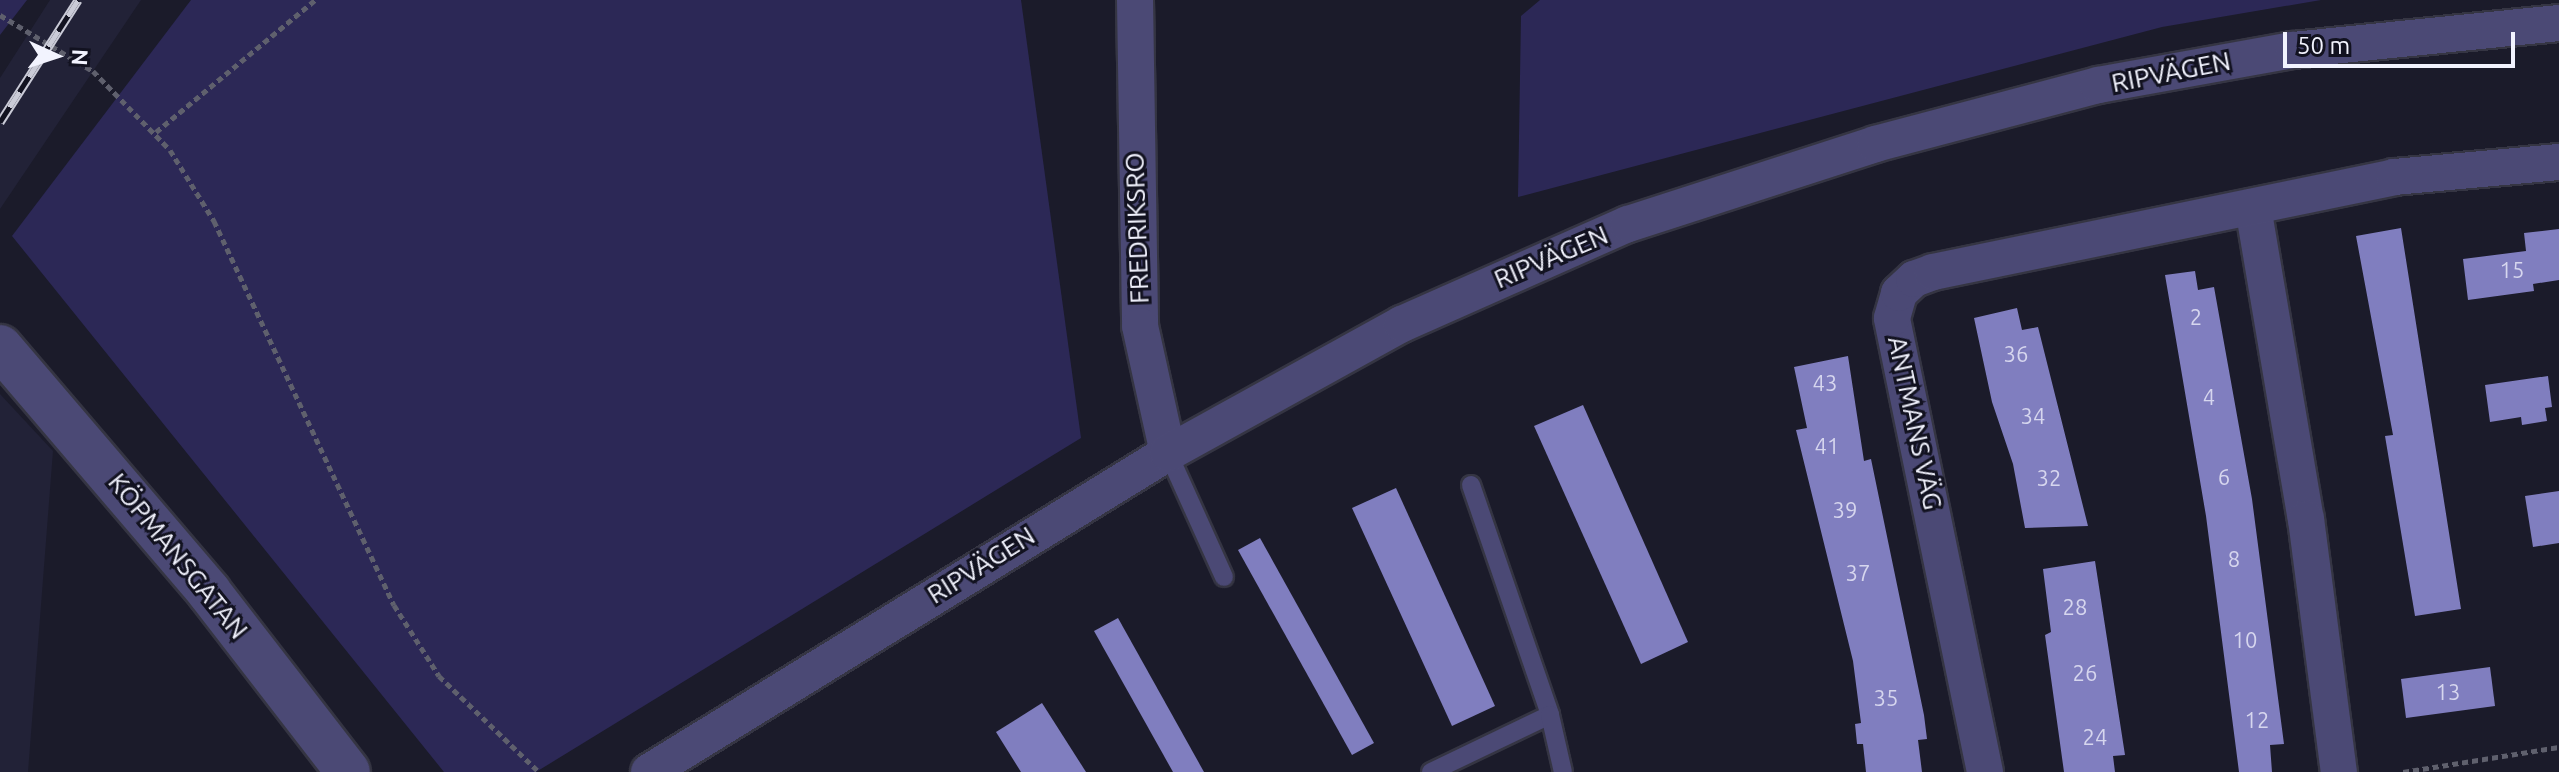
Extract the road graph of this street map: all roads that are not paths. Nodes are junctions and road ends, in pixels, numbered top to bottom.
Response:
1 (1135, 0) edge
2 (2559, 23) edge
3 (2559, 162) edge
4 (2253, 207) junction
5 (0, 347) edge
6 (1168, 453) junction
7 (1471, 485) dead end
8 (1224, 577) dead end
9 (1550, 715) junction
10 (348, 772) edge
11 (649, 772) edge
12 (1431, 772) edge
13 (1563, 772) edge
14 (1985, 772) edge
15 (2339, 772) edge

1 - 6 street, FREDRIKSRO
2 - 6 street, RIPVÄGEN
3 - 4 street, ANTMANS VÄG
4 - 14 street, ANTMANS VÄG
4 - 15 street
5 - 10 street, KÖPMANSGATAN
6 - 8 lane
6 - 11 street, RIPVÄGEN
7 - 9 lane
9 - 12 lane
9 - 13 lane

